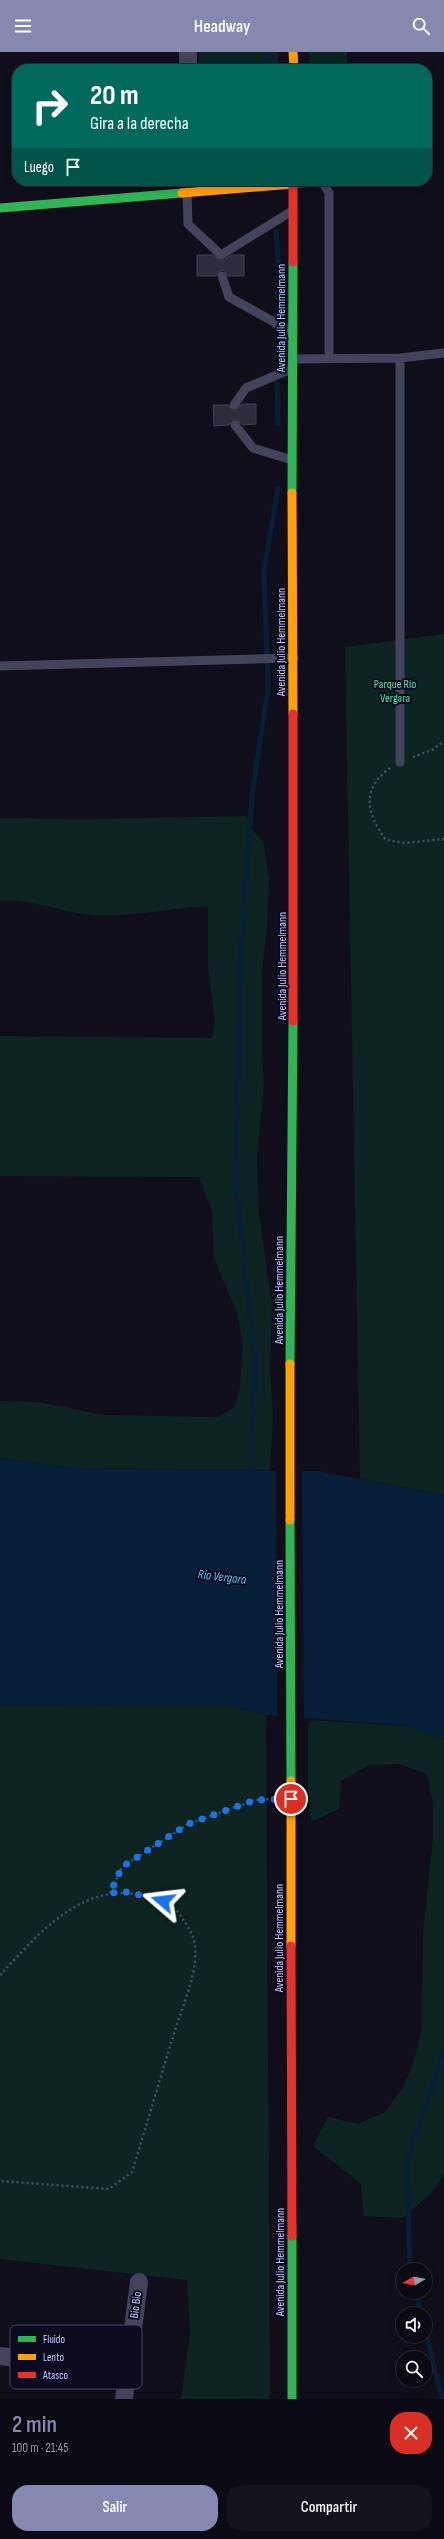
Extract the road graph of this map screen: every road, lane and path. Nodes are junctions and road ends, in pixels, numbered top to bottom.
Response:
1 (188, 52) edge
2 (294, 52) edge
3 (188, 64) edge
4 (294, 64) edge
5 (187, 186) edge
6 (293, 186) edge
7 (324, 186) edge
8 (0, 208) edge
9 (293, 210) junction
10 (222, 276) dead end
11 (294, 334) junction
12 (444, 353) edge
13 (400, 358) junction
14 (293, 359) junction
15 (329, 359) junction
16 (293, 369) junction
17 (234, 405) dead end
18 (235, 425) dead end
19 (292, 460) junction
20 (294, 658) junction
21 (0, 666) edge
22 (444, 741) edge
23 (400, 762) junction
24 (444, 839) edge
25 (291, 1799) junction
26 (110, 1893) junction
27 (0, 1975) edge
28 (0, 2181) edge
29 (139, 2282) dead end
30 (134, 2325) edge
31 (0, 2356) edge
32 (10, 2357) edge
33 (126, 2389) edge
34 (124, 2399) edge
35 (292, 2399) edge

1 - 3 street
2 - 4 main road
5 - 8 main road
5 - 9 lane
6 - 9 main road, Avenida Julio Hemmelmann
7 - 15 lane
9 - 11 main road, Avenida Julio Hemmelmann
10 - 11 lane
11 - 14 main road, Avenida Julio Hemmelmann
12 - 13 lane
13 - 15 lane
13 - 23 lane
14 - 15 lane
14 - 16 main road, Avenida Julio Hemmelmann
16 - 17 lane
16 - 19 main road, Avenida Julio Hemmelmann
18 - 19 lane
19 - 20 main road, Avenida Julio Hemmelmann
20 - 21 lane
20 - 25 main road, Avenida Julio Hemmelmann
22 - 23 path
23 - 24 path
25 - 26 path
25 - 35 main road, Avenida Julio Hemmelmann
26 - 27 path
26 - 28 path
29 - 30 street, Bio Bio
31 - 32 street
33 - 34 street, Bio Bio

